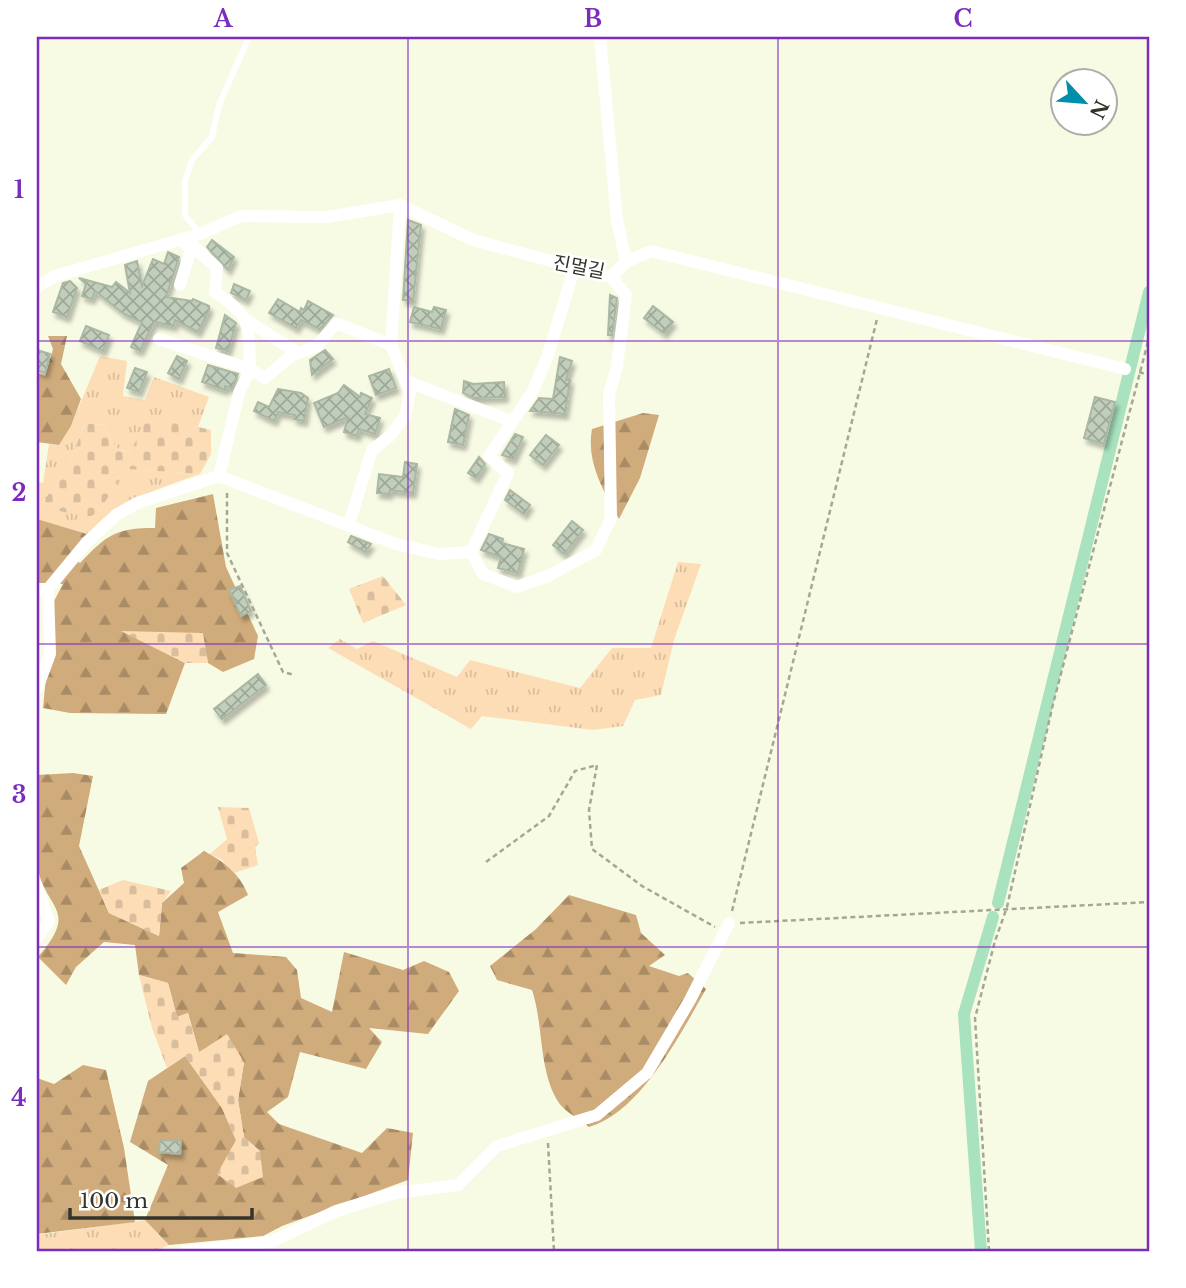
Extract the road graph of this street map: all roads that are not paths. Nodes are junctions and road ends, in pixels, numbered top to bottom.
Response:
1 (249, 37) edge
2 (600, 37) edge
3 (400, 205) junction
4 (196, 240) junction
5 (626, 262) junction
6 (574, 269) junction
7 (611, 277) junction
8 (180, 285) dead end
9 (37, 287) edge
10 (248, 321) junction
11 (159, 339) dead end
12 (391, 345) junction
13 (298, 354) junction
14 (250, 369) junction
15 (1125, 369) dead end
16 (406, 381) junction
17 (511, 421) junction
18 (224, 478) junction
19 (349, 524) junction
20 (471, 552) junction
21 (42, 589) edge
22 (37, 689) edge
23 (37, 887) edge
24 (727, 928) road end
25 (37, 938) edge
26 (186, 1251) edge

1 - 4 lane
2 - 5 street
3 - 4 street
3 - 6 street, 진멀길
3 - 12 street
4 - 8 street
4 - 9 street
4 - 10 street
5 - 7 street, 진멀길
5 - 15 street, 진멀길
6 - 7 street, 진멀길
6 - 17 street
7 - 20 street
10 - 13 street
10 - 14 street
11 - 14 street
12 - 13 street
12 - 16 street
13 - 14 street
14 - 18 street
16 - 17 street
16 - 19 street
17 - 20 street
18 - 19 street
18 - 21 street
19 - 20 street
21 - 22 street
23 - 25 street
24 - 26 street

